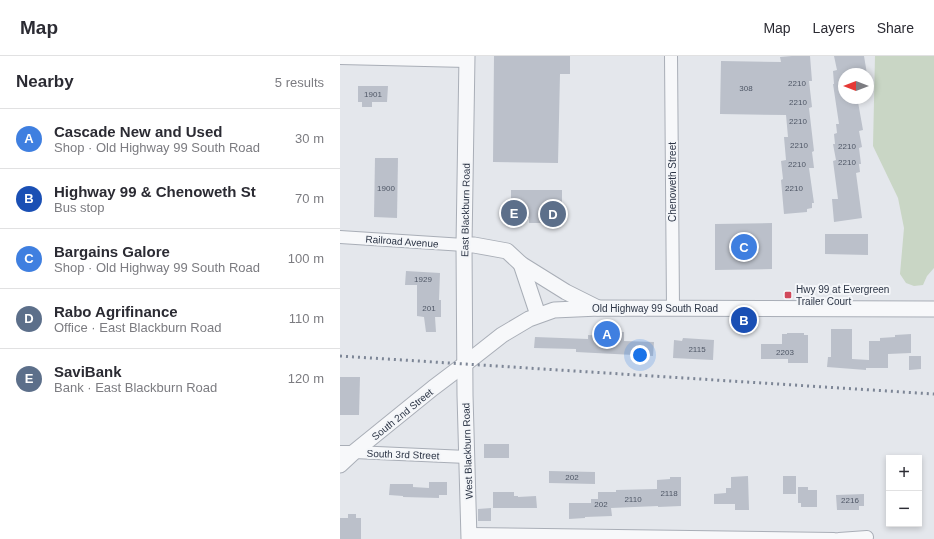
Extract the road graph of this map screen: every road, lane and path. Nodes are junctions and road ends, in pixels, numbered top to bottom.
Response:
1 (671, 56) edge
2 (340, 58) edge
3 (467, 59) edge
4 (340, 236) edge
5 (464, 245) junction
6 (521, 264) junction
7 (599, 308) junction
8 (672, 308) junction
9 (934, 309) edge
10 (538, 315) junction
11 (465, 364) junction
12 (347, 452) edge
13 (467, 457) junction
14 (340, 465) edge
15 (469, 536) edge
16 (867, 537) dead end
17 (834, 539) edge
18 (839, 539) edge

1 - 8 street, Chenoweth Street
2 - 3 street
3 - 5 street, East Blackburn Road
4 - 5 street, Railroad Avenue
5 - 6 street
5 - 11 street, East Blackburn Road
6 - 7 street
6 - 10 street
7 - 8 street, Old Highway 99 South Road
7 - 10 street, Old Highway 99 South Road
8 - 9 street, Old Highway 99 South Road
10 - 11 street, Old Highway 99 South Road
11 - 12 street, South 2nd Street
11 - 13 street, West Blackburn Road
12 - 13 street, South 3rd Street
12 - 14 street, South 2nd Street
13 - 15 street, West Blackburn Road
15 - 17 street
16 - 18 street

